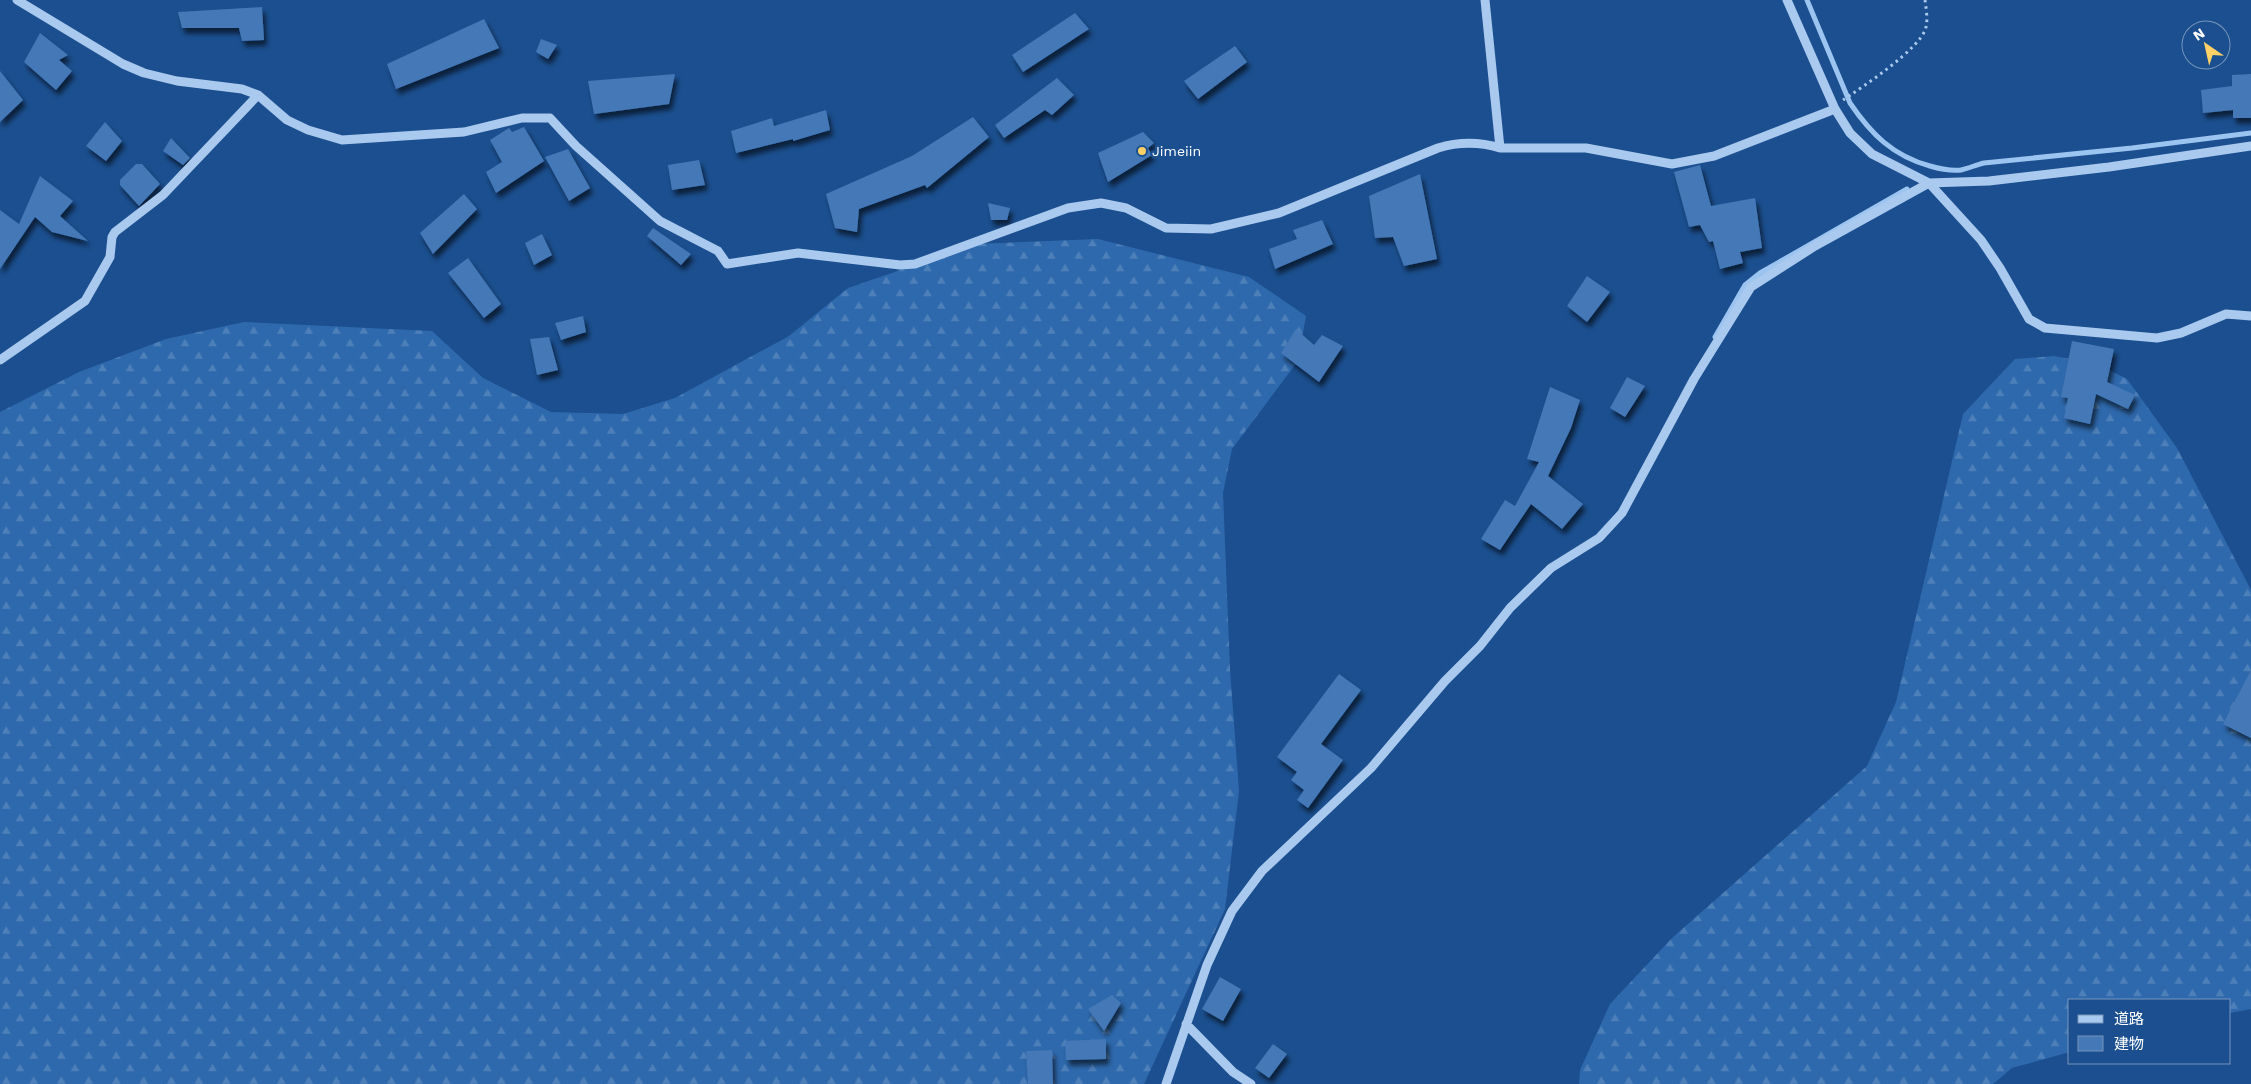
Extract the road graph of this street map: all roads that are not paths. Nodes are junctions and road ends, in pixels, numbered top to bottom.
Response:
1 (17, 0) edge
2 (1485, 0) edge
3 (1788, 0) edge
4 (258, 95) junction
5 (1835, 109) junction
6 (2251, 146) edge
7 (1500, 148) junction
8 (1929, 183) junction
9 (2251, 316) edge
10 (0, 360) edge
11 (1186, 1024) junction
12 (1166, 1084) edge
13 (1251, 1084) edge

1 - 4 street
2 - 7 street
3 - 5 street
4 - 7 street
4 - 10 street
5 - 7 street
5 - 8 street
6 - 8 street
8 - 9 street
8 - 11 street
11 - 12 street
11 - 13 street

